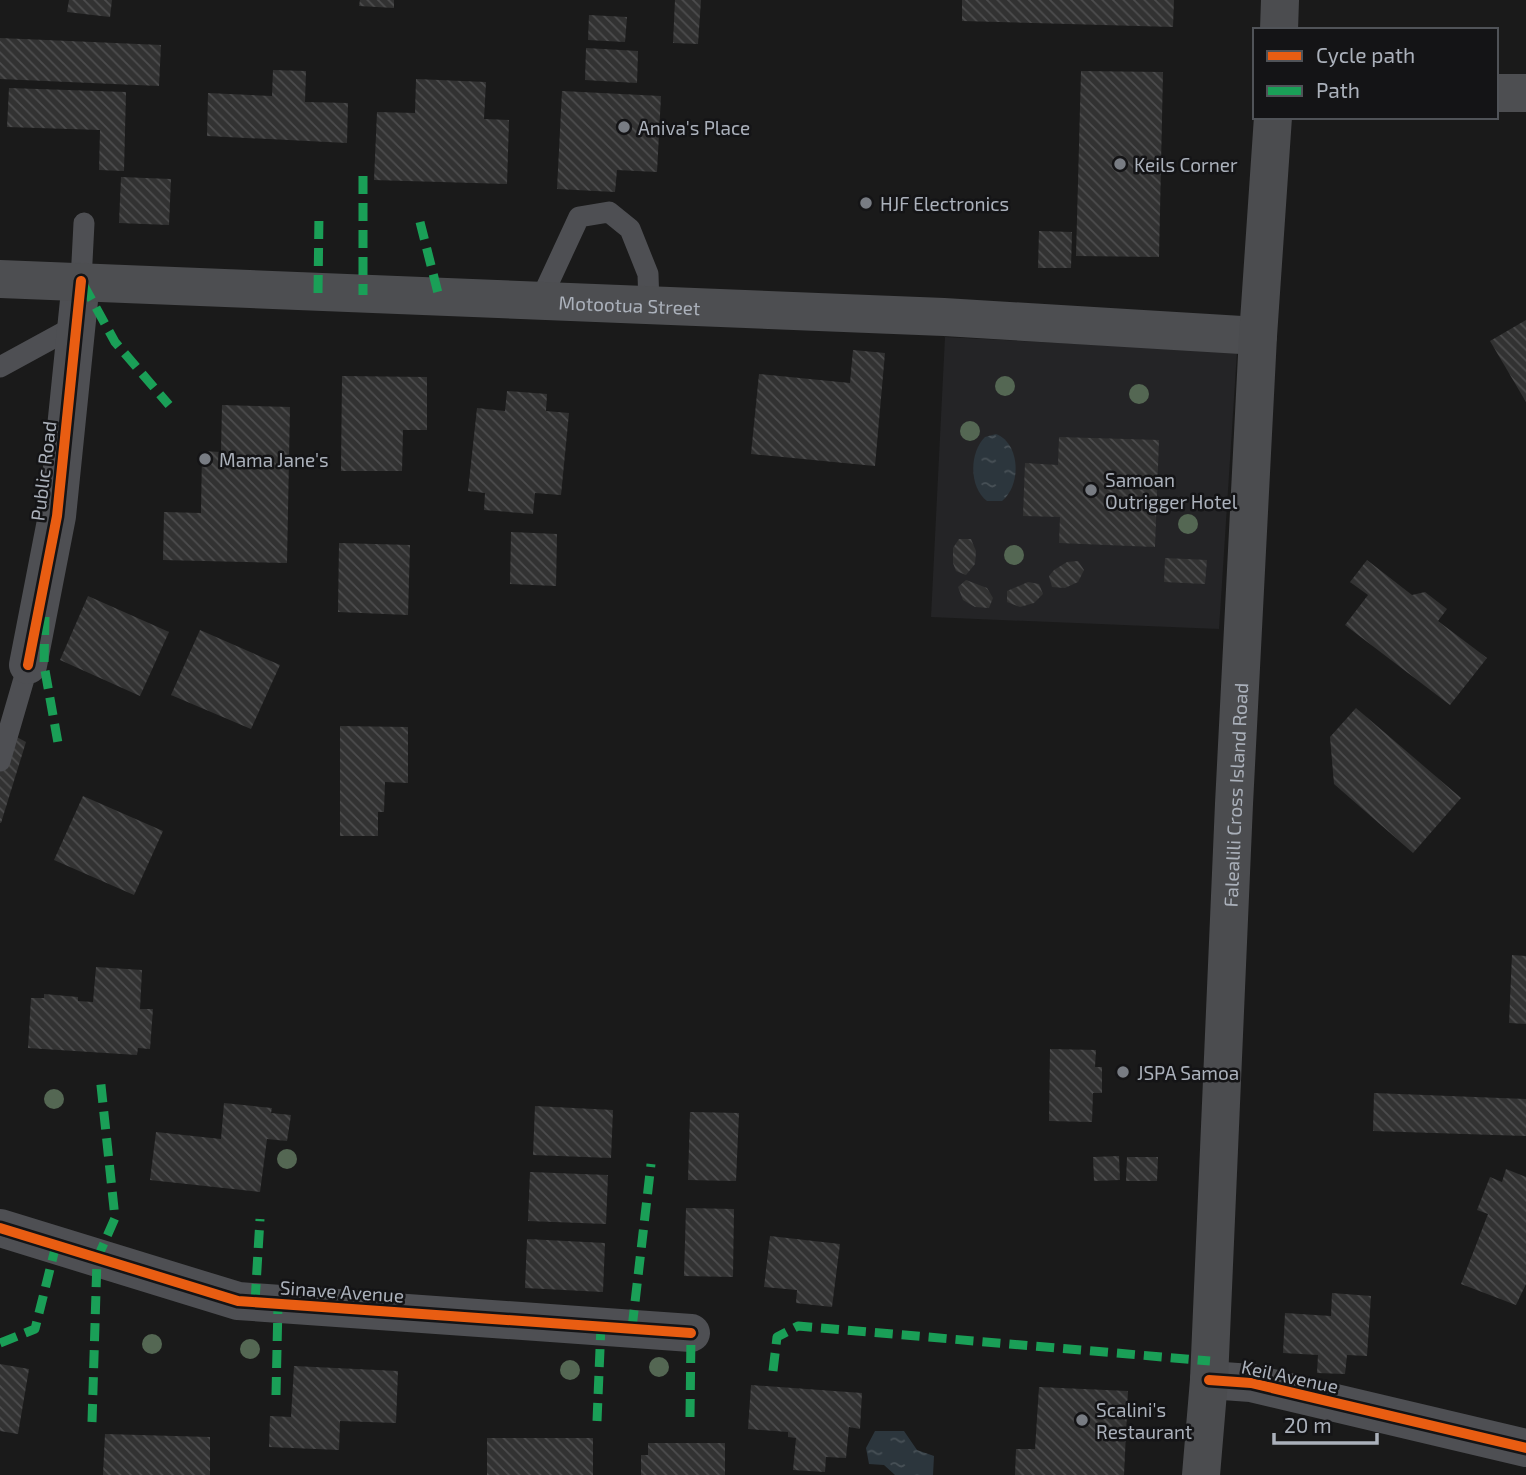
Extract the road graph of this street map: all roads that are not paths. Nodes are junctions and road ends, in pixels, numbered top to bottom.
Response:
1 (1280, 0) edge
2 (1279, 28) edge
3 (1498, 93) edge
4 (1526, 93) edge
5 (1273, 119) edge
6 (85, 223) dead end
7 (0, 279) edge
8 (81, 281) junction
9 (540, 301) junction
10 (649, 306) junction
11 (77, 325) junction
12 (1258, 336) junction
13 (0, 367) edge
14 (28, 665) joint
15 (0, 761) edge
16 (0, 1228) edge
17 (691, 1333) dead end
18 (1209, 1380) junction
19 (1526, 1448) edge
20 (1201, 1475) edge

1 - 2 main road
3 - 4 main road
5 - 12 main road, Falealili Cross Island Road
6 - 8 lane
7 - 8 main road, Motootua Street
8 - 9 main road, Motootua Street
8 - 11 street, Public Road
9 - 10 main road, Motootua Street
9 - 10 lane
10 - 12 main road, Motootua Street
11 - 13 lane
11 - 14 street, Public Road
12 - 18 main road, Falealili Cross Island Road
14 - 15 lane
16 - 17 street, Sinave Avenue
18 - 19 street, Keil Avenue
18 - 20 main road, Falealili Cross Island Road

